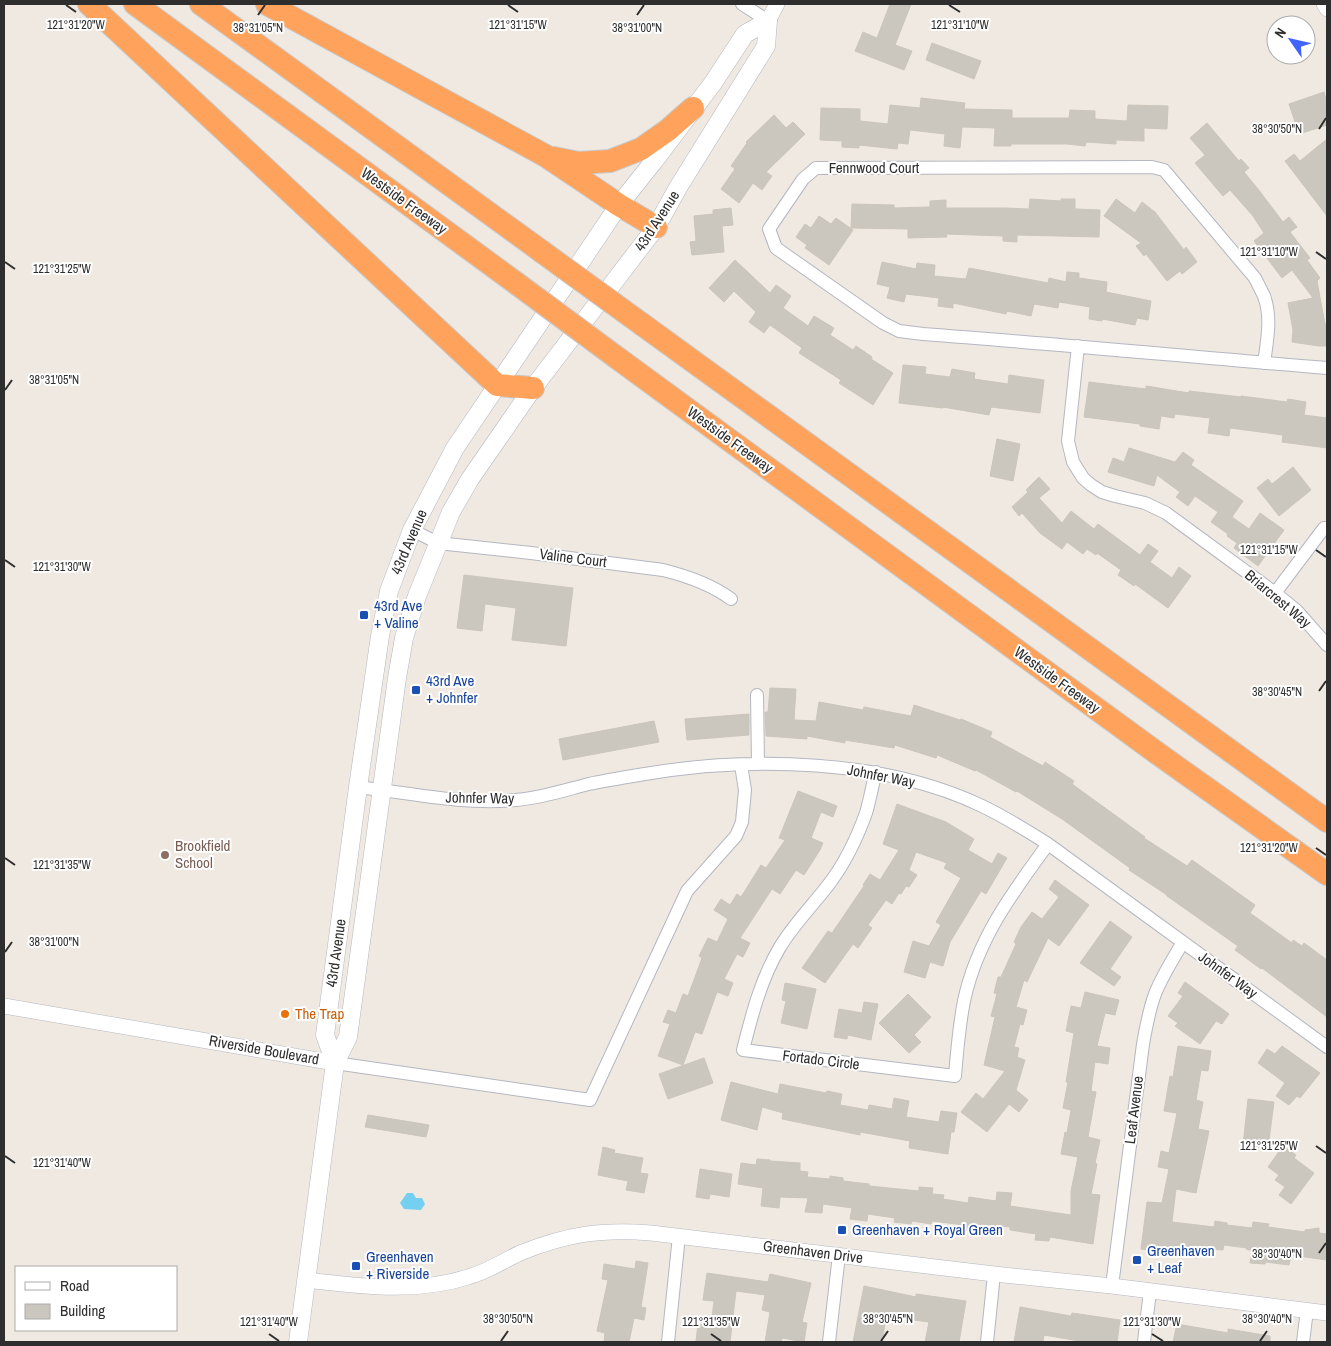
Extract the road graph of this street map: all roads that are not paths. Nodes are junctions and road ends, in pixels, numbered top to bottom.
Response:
1 (89, 4) edge
2 (136, 4) edge
3 (201, 4) edge
4 (267, 4) edge
5 (742, 4) edge
6 (777, 4) edge
7 (1324, 4) edge
8 (1327, 10) edge
9 (768, 21) junction
10 (693, 108) junction
11 (546, 156) junction
12 (619, 205) junction
13 (656, 227) junction
14 (1078, 346) junction
15 (1264, 363) junction
16 (1327, 368) edge
17 (497, 385) junction
18 (533, 388) junction
19 (1327, 528) edge
20 (412, 530) junction
21 (438, 543) junction
22 (1275, 593) junction
23 (731, 599) dead end
24 (1327, 645) edge
25 (756, 695) dead end
26 (758, 764) junction
27 (741, 765) junction
28 (876, 772) junction
29 (358, 787) junction
30 (383, 790) junction
31 (1327, 821) edge
32 (1048, 844) junction
33 (1327, 874) edge
34 (1183, 942) junction
35 (4, 1006) edge
36 (1327, 1047) edge
37 (335, 1063) junction
38 (680, 1236) junction
39 (839, 1255) junction
40 (994, 1274) junction
41 (306, 1280) junction
42 (1112, 1286) junction
43 (1150, 1291) junction
44 (1306, 1310) junction
45 (1327, 1313) edge
46 (298, 1342) edge
47 (668, 1342) edge
48 (829, 1342) edge
49 (986, 1342) edge
50 (1144, 1342) edge
51 (1303, 1342) edge

1 - 17 highway
2 - 33 highway, Westside Freeway, bridge
3 - 31 highway, bridge
4 - 11 highway
5 - 9 street
6 - 9 street, 43rd Avenue
7 - 8 street
9 - 10 main road, 43rd Avenue
9 - 13 main road, 43rd Avenue
10 - 11 highway
10 - 12 main road, 43rd Avenue
11 - 12 highway
12 - 13 highway
12 - 17 main road, 43rd Avenue
13 - 18 main road, 43rd Avenue
14 - 15 street, Fennwood Court
14 - 15 street, Fennwood Court
14 - 22 street, Briarcrest Way
15 - 16 street, Fennwood Court
17 - 18 highway
17 - 20 main road, 43rd Avenue
18 - 21 main road, 43rd Avenue
19 - 22 street
20 - 21 street, Valine Court
20 - 29 main road, 43rd Avenue
21 - 23 street, Valine Court
21 - 30 main road, 43rd Avenue
22 - 24 street, Briarcrest Way
25 - 26 street
26 - 27 street, Johnfer Way
26 - 28 street, Johnfer Way
27 - 30 street, Johnfer Way
27 - 37 street
28 - 32 street, Johnfer Way
28 - 32 street, Fortado Circle
29 - 30 street, Johnfer Way
29 - 37 main road, 43rd Avenue
30 - 37 main road, 43rd Avenue
32 - 34 street, Johnfer Way
34 - 36 street, Johnfer Way
34 - 42 street, Leaf Avenue
35 - 37 street, Riverside Boulevard
37 - 41 main road, Riverside Boulevard
38 - 39 street, Greenhaven Drive
38 - 41 street, Greenhaven Drive
38 - 47 street
39 - 40 street, Greenhaven Drive
39 - 48 street
40 - 42 street, Greenhaven Drive
40 - 49 street
41 - 46 main road, Riverside Boulevard
42 - 43 street, Greenhaven Drive
43 - 44 street, Greenhaven Drive
43 - 50 street
44 - 45 street, Greenhaven Drive
44 - 51 street

